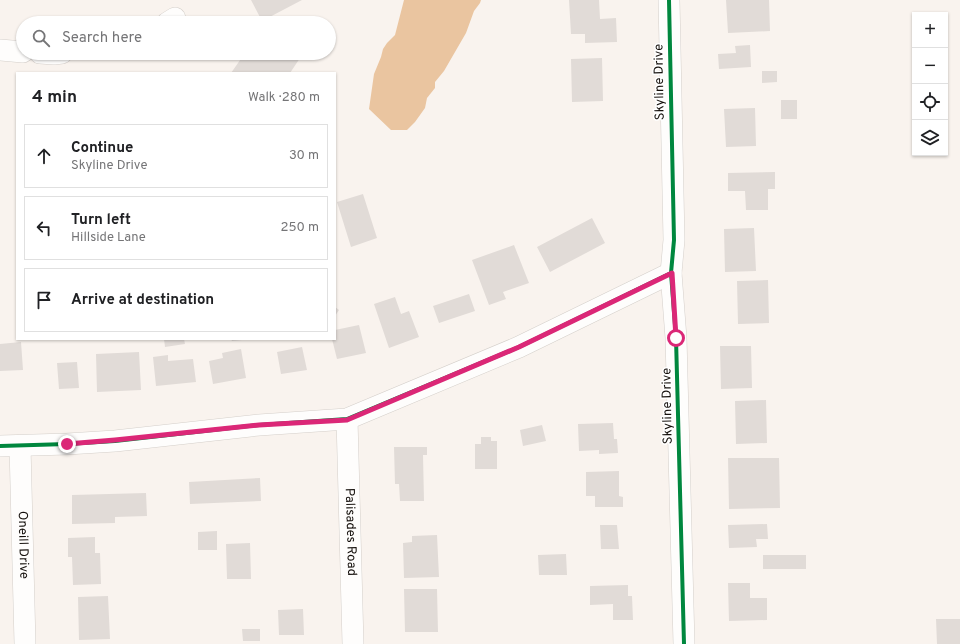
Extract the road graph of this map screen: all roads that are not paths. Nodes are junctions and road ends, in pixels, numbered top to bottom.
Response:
1 (668, 0) edge
2 (0, 50) edge
3 (16, 51) edge
4 (672, 273) junction
5 (347, 420) junction
6 (10, 446) edge
7 (25, 644) edge
8 (353, 644) edge
9 (684, 644) edge

1 - 4 street, Skyline Drive
2 - 3 street
4 - 5 street
4 - 9 street, Skyline Drive
5 - 6 street
5 - 8 street, Palisades Road
6 - 7 street, Oneill Drive

